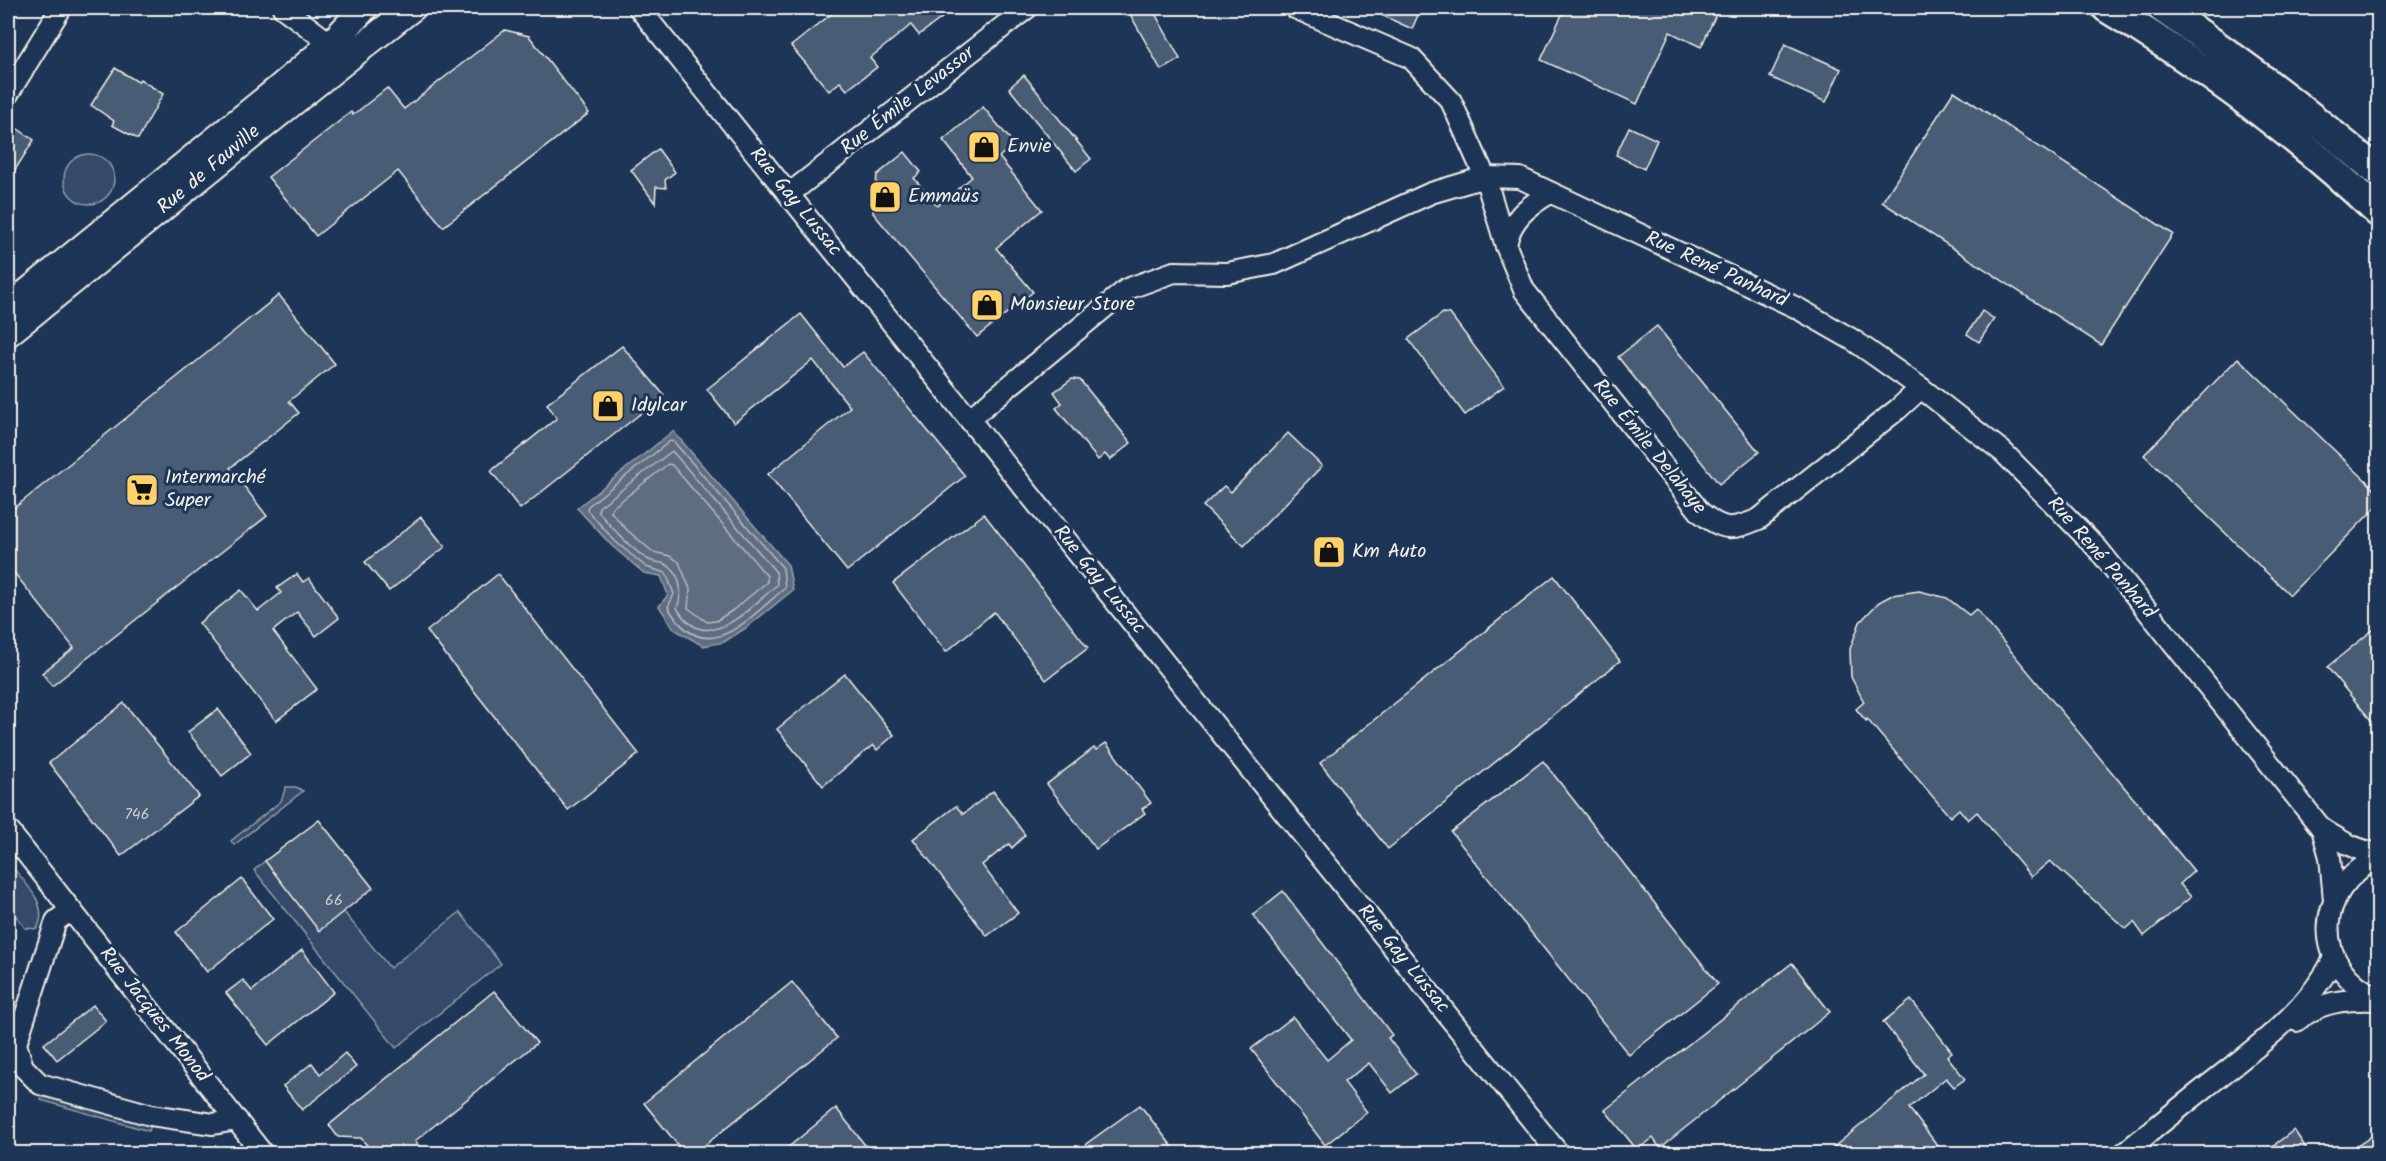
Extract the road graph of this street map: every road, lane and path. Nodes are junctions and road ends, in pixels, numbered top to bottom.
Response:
1 (62, 8) edge
2 (283, 8) edge
3 (364, 8) edge
4 (412, 8) edge
5 (639, 8) edge
6 (1027, 8) edge
7 (1295, 8) edge
8 (2107, 8) edge
9 (2162, 8) edge
10 (331, 44) junction
11 (8, 94) edge
12 (2379, 172) edge
13 (1485, 177) junction
14 (1550, 193) junction
15 (789, 194) junction
16 (2379, 212) edge
17 (1506, 246) junction
18 (8, 308) edge
19 (8, 333) edge
20 (1921, 388) junction
21 (969, 419) junction
22 (2322, 829) junction
23 (8, 830) edge
24 (2379, 854) edge
25 (2379, 858) edge
26 (2334, 900) junction
27 (71, 910) junction
28 (2334, 958) junction
29 (2379, 999) edge
30 (12, 1045) edge
31 (2241, 1060) junction
32 (237, 1120) junction
33 (263, 1154) edge
34 (1559, 1154) edge
35 (2123, 1154) edge

1 - 11 street
2 - 10 street
3 - 10 main road, Rue de Fauville
4 - 19 main road, Rue de Fauville
5 - 15 street, Rue Gay Lussac
6 - 15 street, Rue Émile Levassor
7 - 13 street
8 - 16 highway
9 - 12 highway
10 - 18 main road, Rue de Fauville
13 - 14 street, Rue René Panhard
13 - 17 street, Rue Émile Delahaye
13 - 21 street, Rue René Panhard
14 - 17 street
14 - 20 street, Rue René Panhard
15 - 21 street, Rue Gay Lussac
17 - 20 street, Rue Émile Delahaye
20 - 22 street, Rue René Panhard
21 - 34 street, Rue Gay Lussac
22 - 24 street, Rue René Panhard
22 - 26 street, Rue René Panhard
23 - 27 street, Rue Jacques Monod
25 - 26 street
26 - 28 street
27 - 30 street
27 - 32 street, Rue Jacques Monod
28 - 29 street
28 - 31 street
29 - 31 street
30 - 32 street
31 - 35 street
32 - 33 street, Rue Jacques Monod

